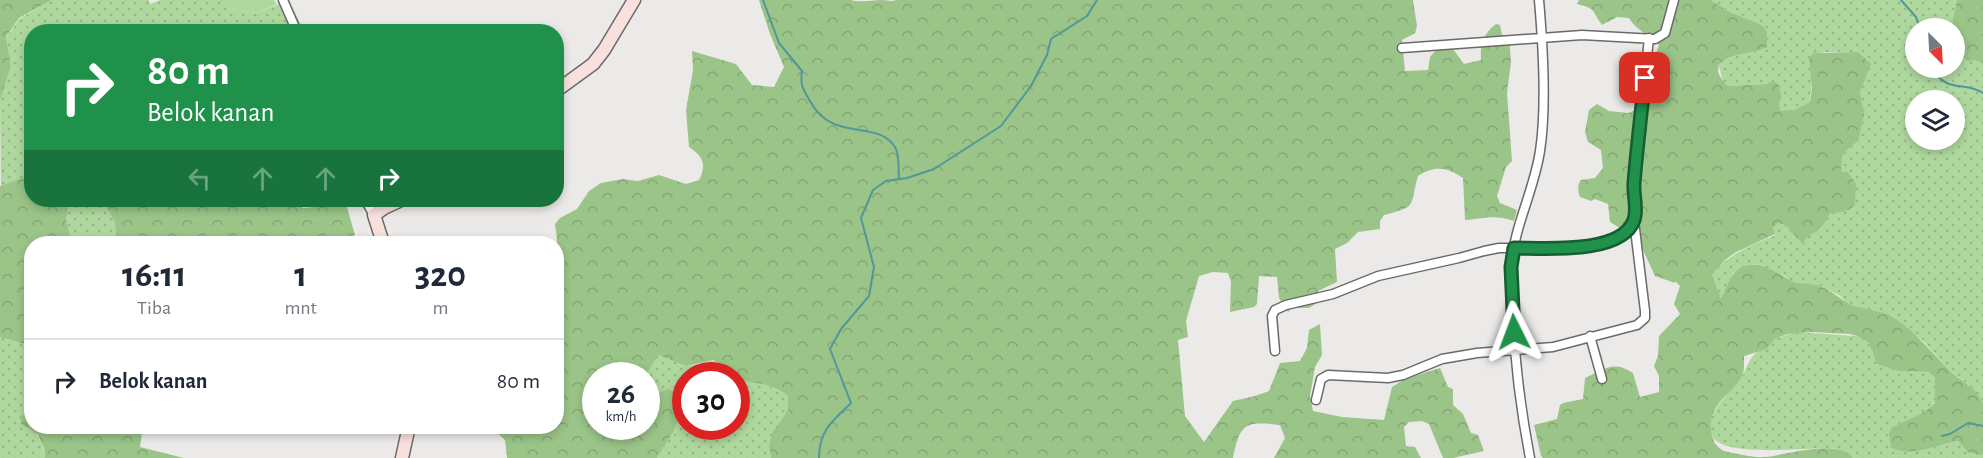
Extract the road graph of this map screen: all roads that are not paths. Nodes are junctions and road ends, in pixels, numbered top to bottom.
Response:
1 (283, 0) edge
2 (634, 0) edge
3 (1539, 0) edge
4 (1674, 0) edge
5 (294, 24) edge
6 (1543, 38) junction
7 (1649, 38) junction
8 (1402, 48) dead end
9 (564, 85) edge
10 (369, 207) edge
11 (388, 207) edge
12 (374, 215) junction
13 (1634, 221) junction
14 (380, 236) edge
15 (1514, 248) junction
16 (1590, 336) junction
17 (1515, 350) junction
18 (1275, 351) dead end
19 (1602, 379) dead end
20 (1316, 400) dead end
21 (407, 434) edge
22 (402, 458) edge
23 (1530, 458) edge

1 - 5 street
2 - 9 main road
3 - 6 street
4 - 7 street
6 - 7 street
6 - 8 street
6 - 15 street
7 - 13 street
10 - 12 street
11 - 12 main road
12 - 14 main road
13 - 15 street
13 - 16 street
15 - 17 street
15 - 18 street
16 - 17 street
16 - 19 street
17 - 20 street
17 - 23 street
21 - 22 main road

